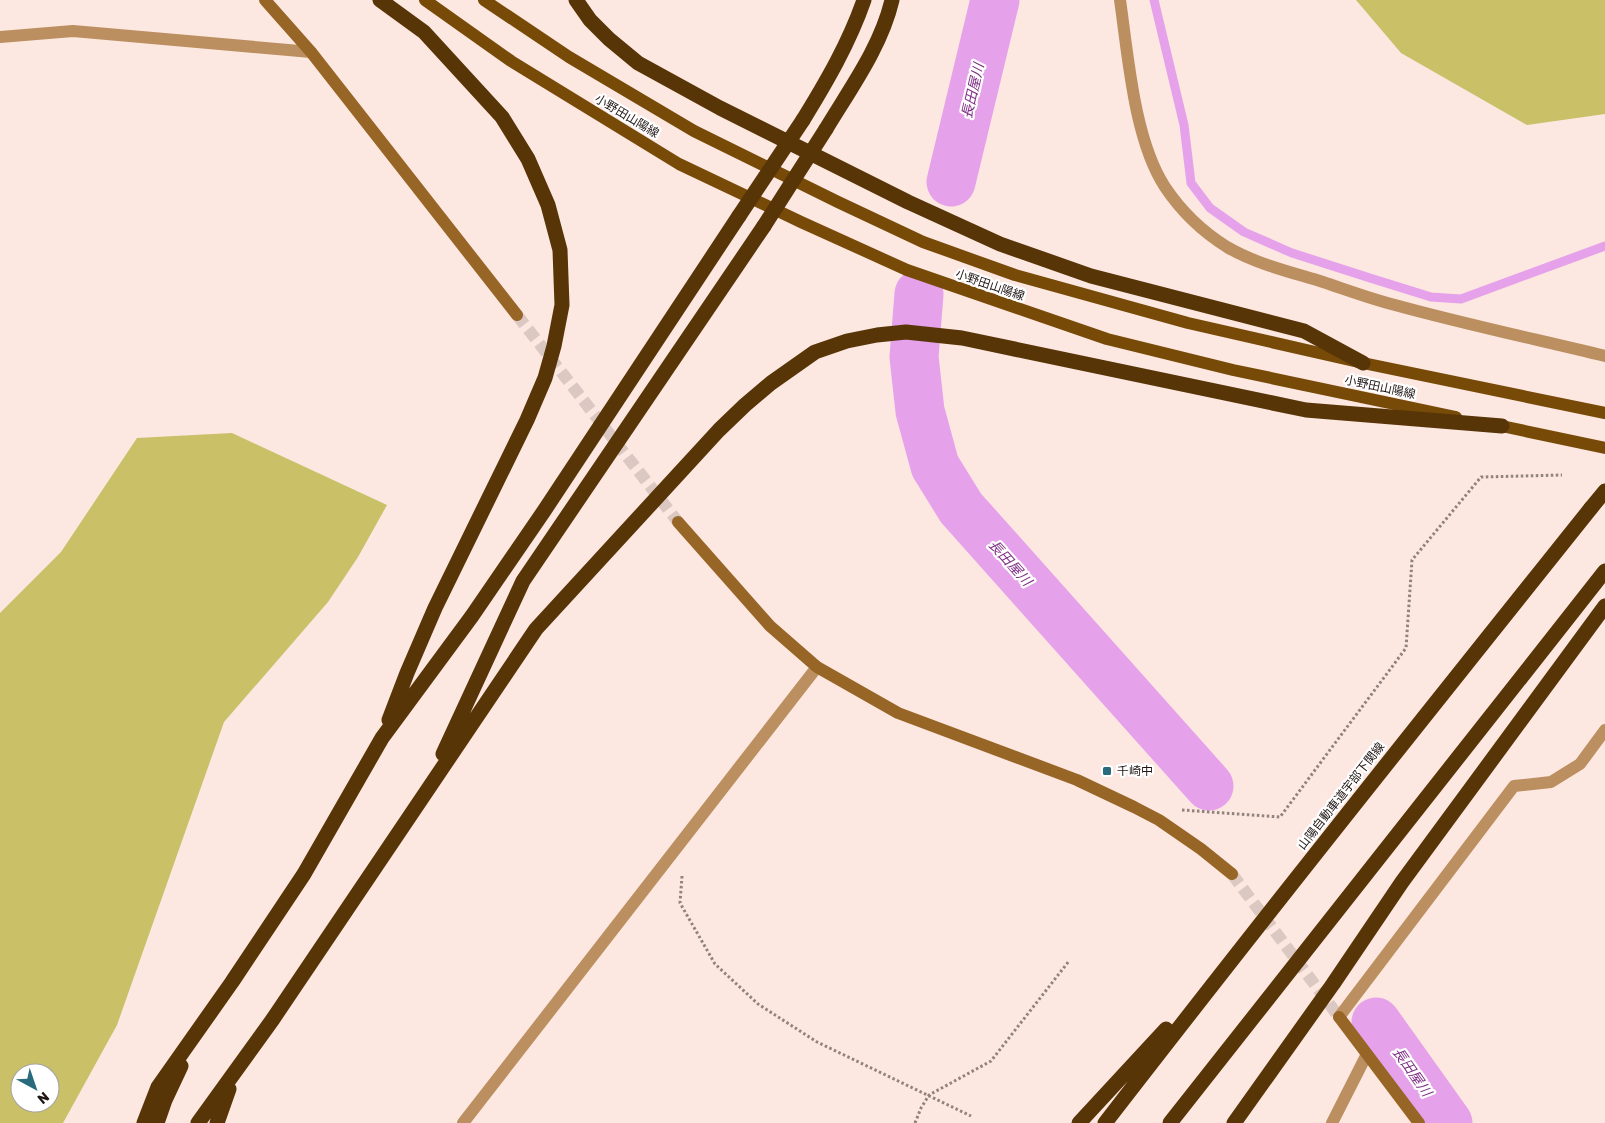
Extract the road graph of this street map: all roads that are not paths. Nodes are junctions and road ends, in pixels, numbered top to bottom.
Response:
1 (265, 0) edge
2 (380, 0) edge
3 (425, 0) edge
4 (484, 0) edge
5 (576, 0) edge
6 (864, 0) edge
7 (892, 0) edge
8 (1120, 0) edge
9 (0, 38) edge
10 (311, 52) junction
11 (517, 315) tunnel mouth
12 (1605, 356) edge
13 (1363, 362) junction
14 (1605, 413) edge
15 (1502, 426) junction
16 (1605, 448) edge
17 (1605, 491) edge
18 (678, 522) tunnel mouth
19 (1605, 571) edge
20 (1605, 606) edge
21 (817, 666) junction
22 (1605, 730) edge
23 (382, 738) junction
24 (423, 796) junction
25 (1232, 874) tunnel mouth
26 (1228, 963) junction
27 (232, 982) junction
28 (1367, 1054) junction
29 (236, 1071) junction
30 (144, 1123) edge
31 (156, 1123) edge
32 (198, 1123) edge
33 (217, 1123) edge
34 (463, 1123) edge
35 (1078, 1123) edge
36 (1105, 1123) edge
37 (1170, 1123) edge
38 (1234, 1123) edge
39 (1332, 1123) edge
40 (1418, 1123) edge

1 - 10 street
2 - 23 highway
3 - 15 main road, 小野田山陽線
4 - 13 main road, 小野田山陽線
5 - 13 highway
6 - 23 highway, bridge
7 - 24 highway, bridge
8 - 12 street
9 - 10 street
10 - 11 street
13 - 14 main road, 小野田山陽線
15 - 16 main road, 小野田山陽線
15 - 24 highway
17 - 26 highway, 山陽自動車道宇部下関線, bridge
18 - 21 street
19 - 37 highway
20 - 38 highway
21 - 25 street
21 - 34 street
22 - 28 street
23 - 27 highway
24 - 29 highway
26 - 35 highway
26 - 36 highway, 山陽自動車道宇部下関線
27 - 30 highway
27 - 31 highway
28 - 39 street
28 - 40 street
29 - 32 highway
29 - 33 highway

